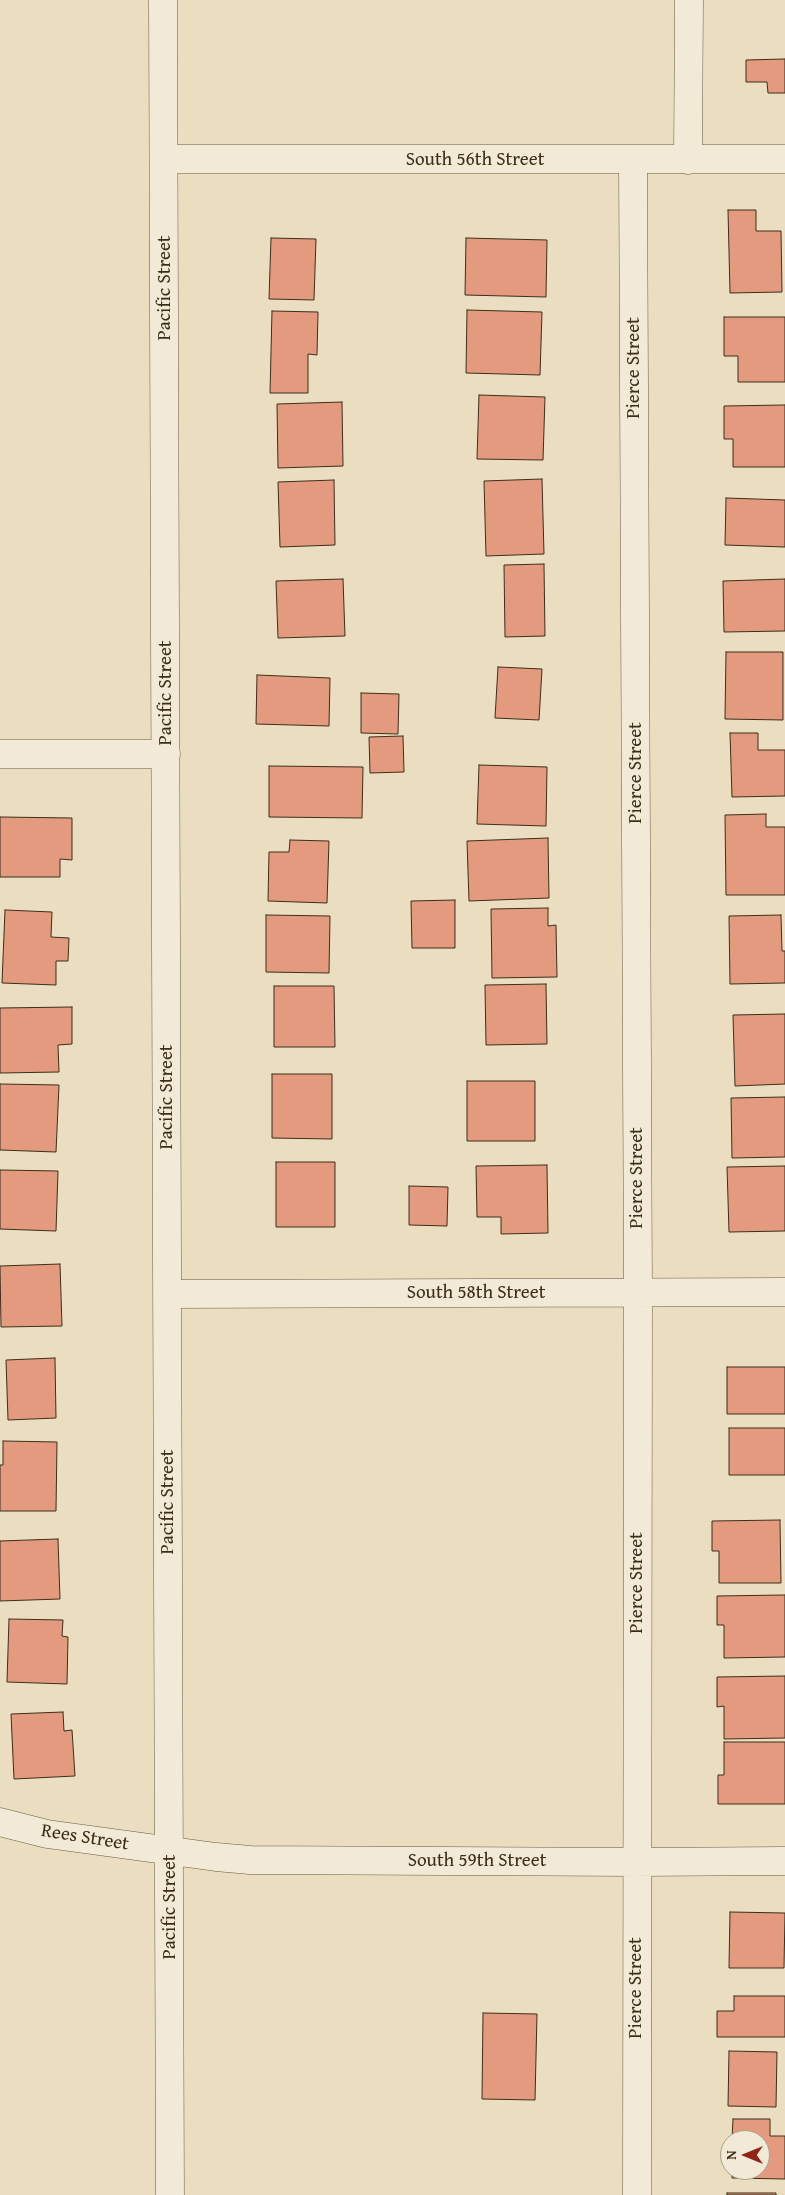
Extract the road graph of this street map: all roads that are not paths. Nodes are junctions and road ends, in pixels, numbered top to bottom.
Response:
1 (163, 0) edge
2 (688, 0) edge
3 (164, 159) junction
4 (785, 159) edge
5 (634, 160) junction
6 (688, 160) junction
7 (0, 754) edge
8 (166, 754) junction
9 (638, 1292) junction
10 (785, 1292) edge
11 (168, 1294) junction
12 (0, 1822) edge
13 (170, 1850) junction
14 (785, 1860) edge
15 (636, 1862) junction
16 (170, 2195) edge
17 (637, 2195) edge

1 - 3 street, Pacific Street
2 - 6 street
3 - 5 street, South 56th Street
3 - 8 street, Pacific Street
4 - 6 street, South 56th Street
5 - 6 street, South 56th Street
5 - 9 street, Pierce Street
7 - 8 street
8 - 11 street, Pacific Street
9 - 10 street, South 58th Street
9 - 11 street, South 58th Street
9 - 15 street, Pierce Street
11 - 13 street, Pacific Street
12 - 13 street, Rees Street
13 - 15 street, South 59th Street
13 - 16 street, Pacific Street
14 - 15 street, South 59th Street
15 - 17 street, Pierce Street

